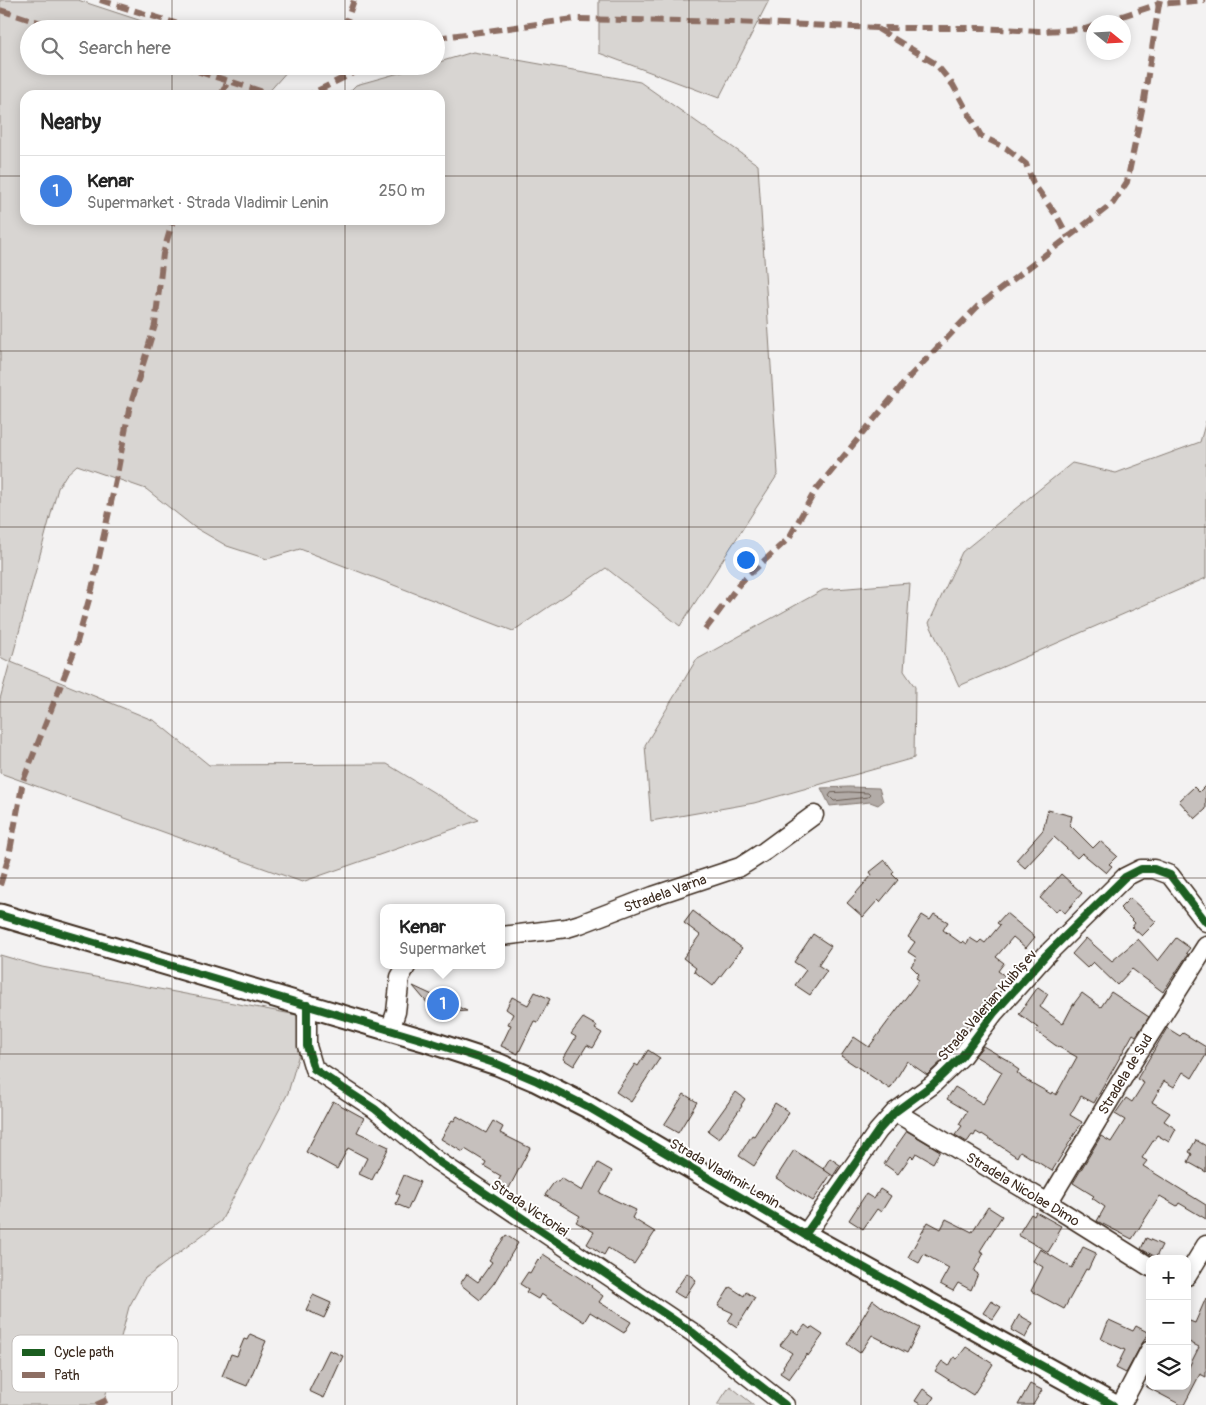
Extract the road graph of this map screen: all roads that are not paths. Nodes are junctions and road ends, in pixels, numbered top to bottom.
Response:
1 (814, 815) dead end
2 (0, 915) edge
3 (1206, 922) edge
4 (505, 936) edge
5 (1206, 946) edge
6 (405, 969) edge
7 (307, 1005) junction
8 (390, 1030) junction
9 (895, 1112) junction
10 (1048, 1203) junction
11 (805, 1234) junction
12 (1206, 1245) edge
13 (1146, 1264) edge
14 (1191, 1269) edge
15 (1146, 1358) edge
16 (785, 1405) edge
17 (1113, 1405) edge
18 (1122, 1405) edge

1 - 4 street, Stradela Varna
2 - 7 main road, Strada Vladimir Lenin
3 - 9 street, Strada Valerian Kuibîșev
5 - 10 street, Stradela de Sud
6 - 8 street
7 - 8 main road, Strada Vladimir Lenin
7 - 16 street, Strada Victoriei
8 - 11 main road, Strada Vladimir Lenin
9 - 10 street, Stradela Nicolae Dimo
9 - 11 street, Strada Valerian Kuibîșev
10 - 13 street, Stradela Nicolae Dimo
11 - 17 main road, Strada Vladimir Lenin
12 - 14 street
15 - 18 street

